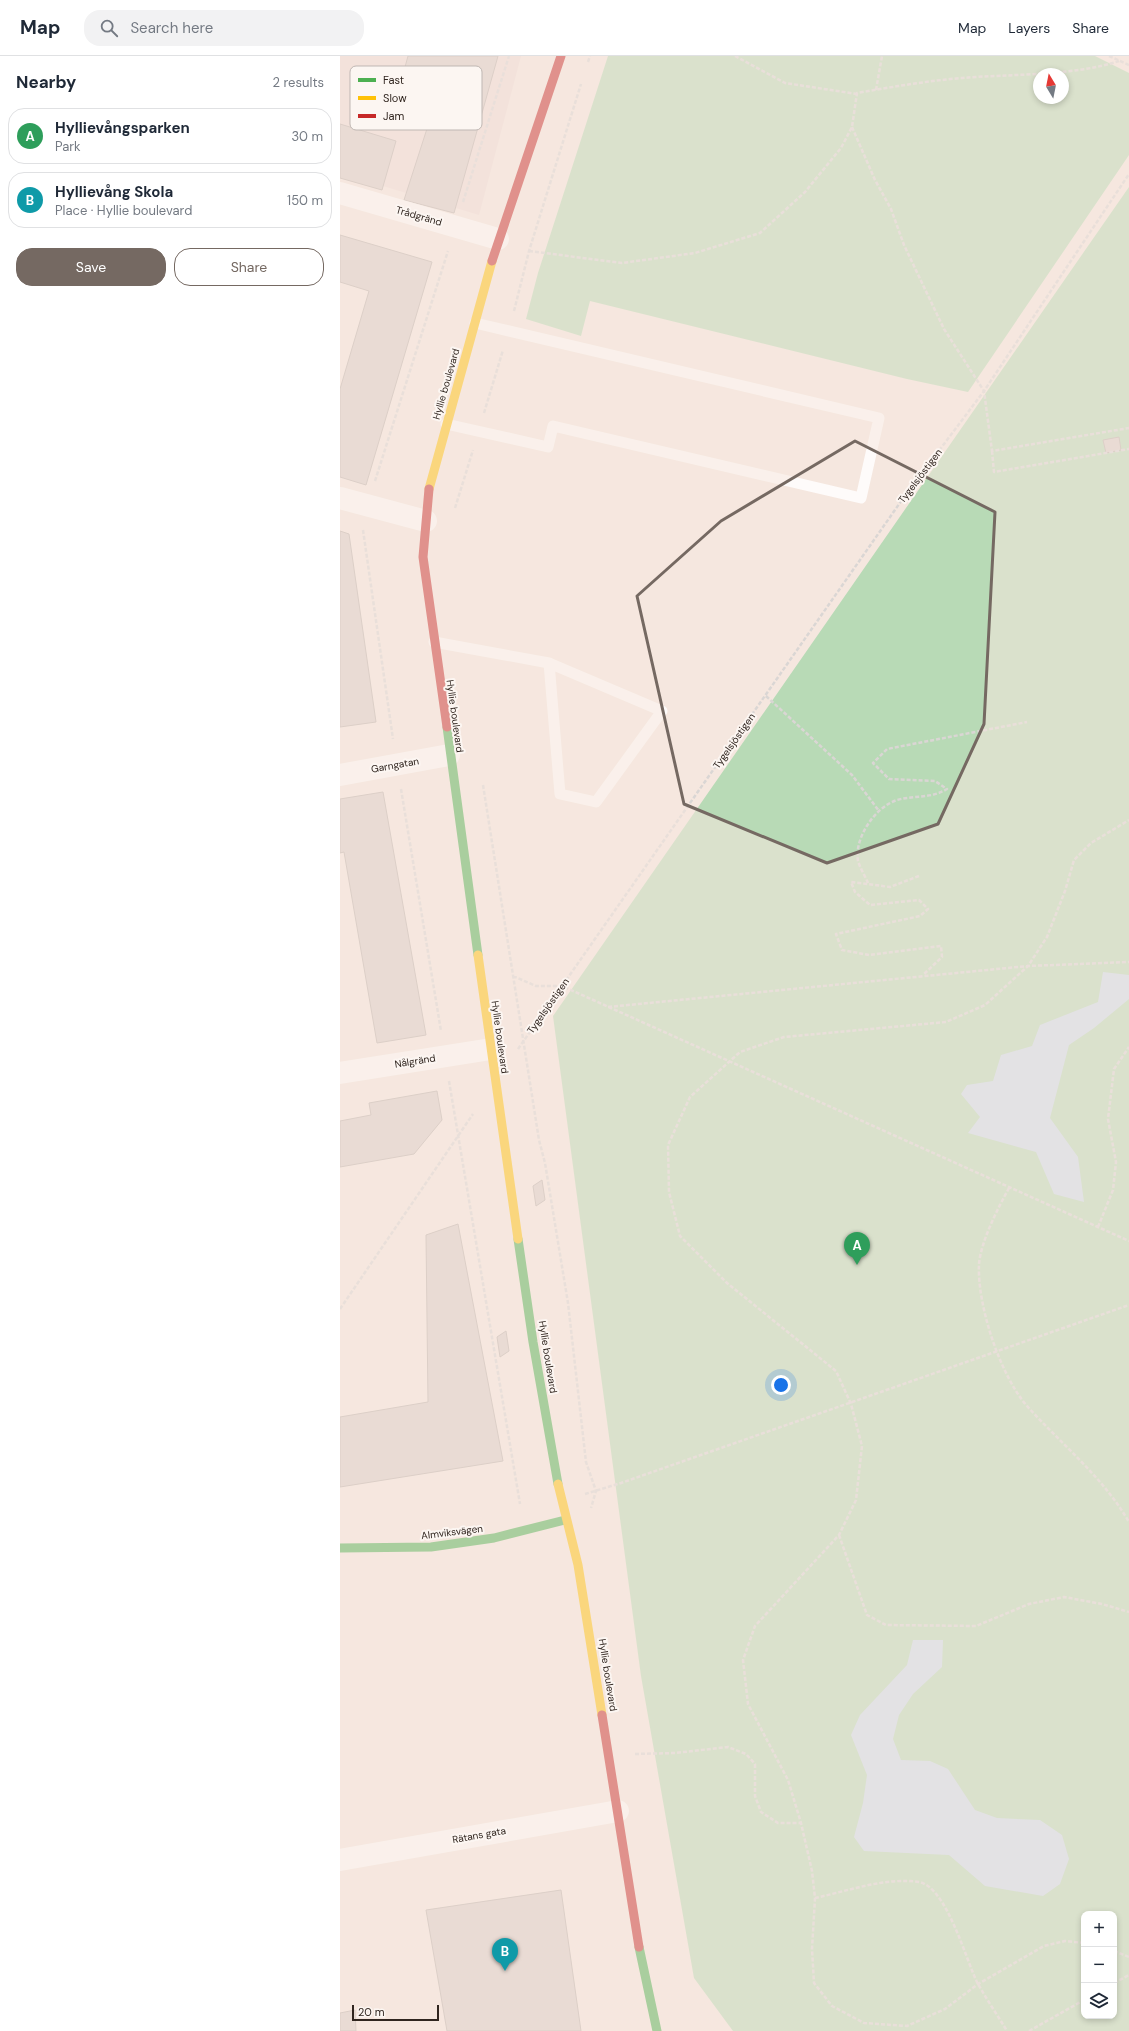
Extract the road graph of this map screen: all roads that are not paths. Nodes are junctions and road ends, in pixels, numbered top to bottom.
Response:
1 (561, 56) edge
2 (340, 193) edge
3 (498, 239) junction
4 (475, 323) junction
5 (446, 424) junction
6 (340, 498) edge
7 (426, 521) junction
8 (434, 642) junction
9 (549, 663) junction
10 (449, 755) junction
11 (340, 775) edge
12 (491, 1049) junction
13 (340, 1073) edge
14 (565, 1520) junction
15 (340, 1548) edge
16 (618, 1811) junction
17 (340, 1860) edge
18 (658, 2031) edge

1 - 3 street, Hyllie boulevard
2 - 3 street, Trådgränd
3 - 4 street, Hyllie boulevard
4 - 5 street, Hyllie boulevard
4 - 5 lane
5 - 7 street, Hyllie boulevard
6 - 7 street
7 - 8 street, Hyllie boulevard
8 - 9 lane
8 - 10 street, Hyllie boulevard
9 - 9 lane
10 - 11 street, Garngatan
10 - 12 street, Hyllie boulevard
12 - 13 street, Nålgränd
12 - 14 street, Hyllie boulevard
14 - 15 street, Almviksvägen
14 - 16 street, Hyllie boulevard
16 - 17 street, Rätans gata
16 - 18 street, Hyllie boulevard

